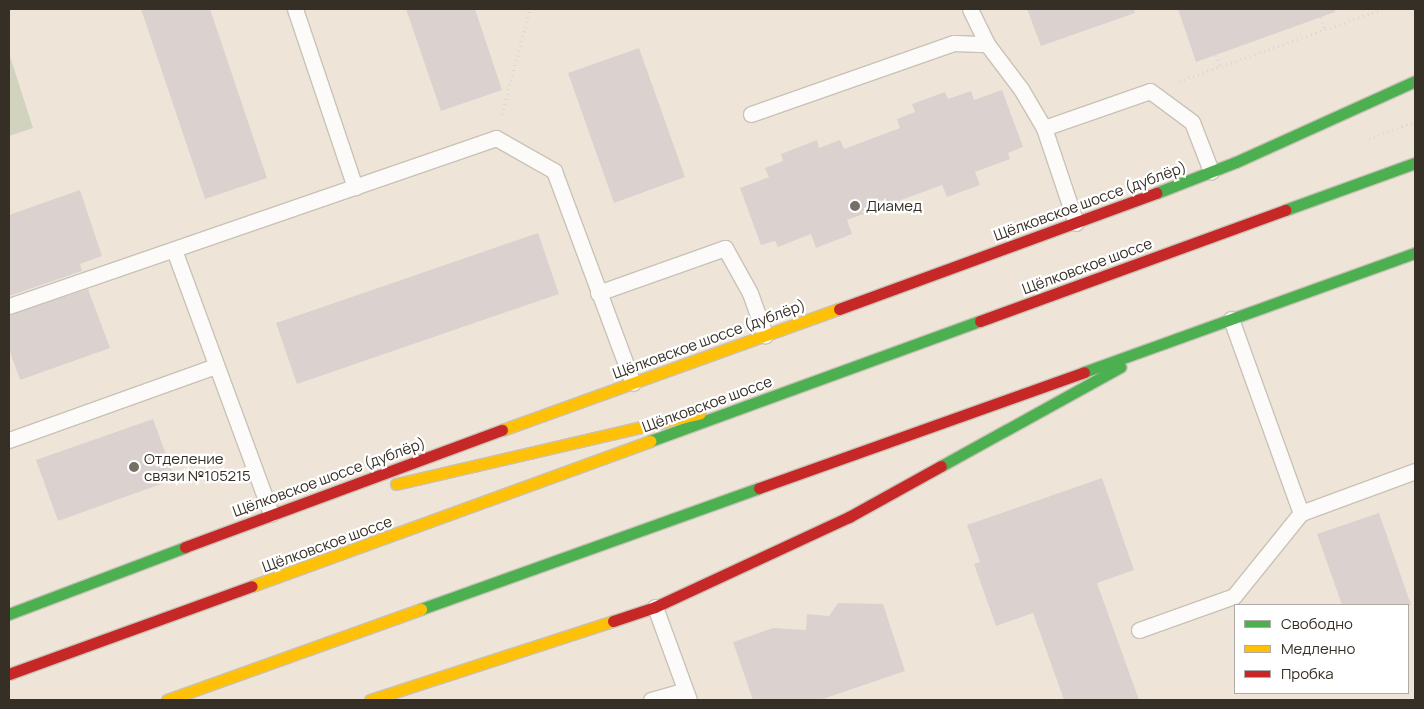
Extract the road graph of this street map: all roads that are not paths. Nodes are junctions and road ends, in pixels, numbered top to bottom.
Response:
1 (295, 9) edge
2 (970, 9) edge
3 (987, 44) junction
4 (1415, 81) edge
5 (751, 114) dead end
6 (1044, 128) junction
7 (1415, 163) edge
8 (1211, 171) junction
9 (355, 187) junction
10 (1076, 223) junction
11 (174, 250) junction
12 (1415, 253) edge
13 (598, 293) junction
14 (9, 306) edge
15 (1231, 319) junction
16 (765, 335) junction
17 (1147, 352) junction
18 (216, 366) junction
19 (634, 383) junction
20 (775, 395) junction
21 (9, 440) edge
22 (1415, 471) edge
23 (1301, 513) junction
24 (271, 514) junction
25 (655, 607) junction
26 (9, 614) edge
27 (1139, 630) dead end
28 (9, 674) edge
29 (687, 695) edge
30 (167, 700) edge
31 (370, 700) edge
32 (651, 700) edge

1 - 9 lane
2 - 3 lane
3 - 5 lane
3 - 6 lane
4 - 8 main road, Щёлковское шоссе (дублёр)
6 - 8 lane
6 - 10 lane
7 - 20 main road, Щёлковское шоссе
8 - 10 main road, Щёлковское шоссе (дублёр)
9 - 11 lane
9 - 13 lane
10 - 16 main road, Щёлковское шоссе (дублёр)
11 - 14 lane
11 - 18 lane
12 - 15 main road
13 - 16 lane
13 - 19 lane
15 - 17 main road
15 - 23 lane
16 - 19 main road, Щёлковское шоссе (дублёр)
17 - 25 main road
17 - 30 main road
18 - 21 lane
18 - 24 lane
19 - 24 main road, Щёлковское шоссе (дублёр)
20 - 24 main road
20 - 28 main road, Щёлковское шоссе
22 - 23 lane
23 - 27 lane
24 - 26 main road, Щёлковское шоссе (дублёр)
25 - 29 lane
25 - 31 main road
29 - 32 lane

